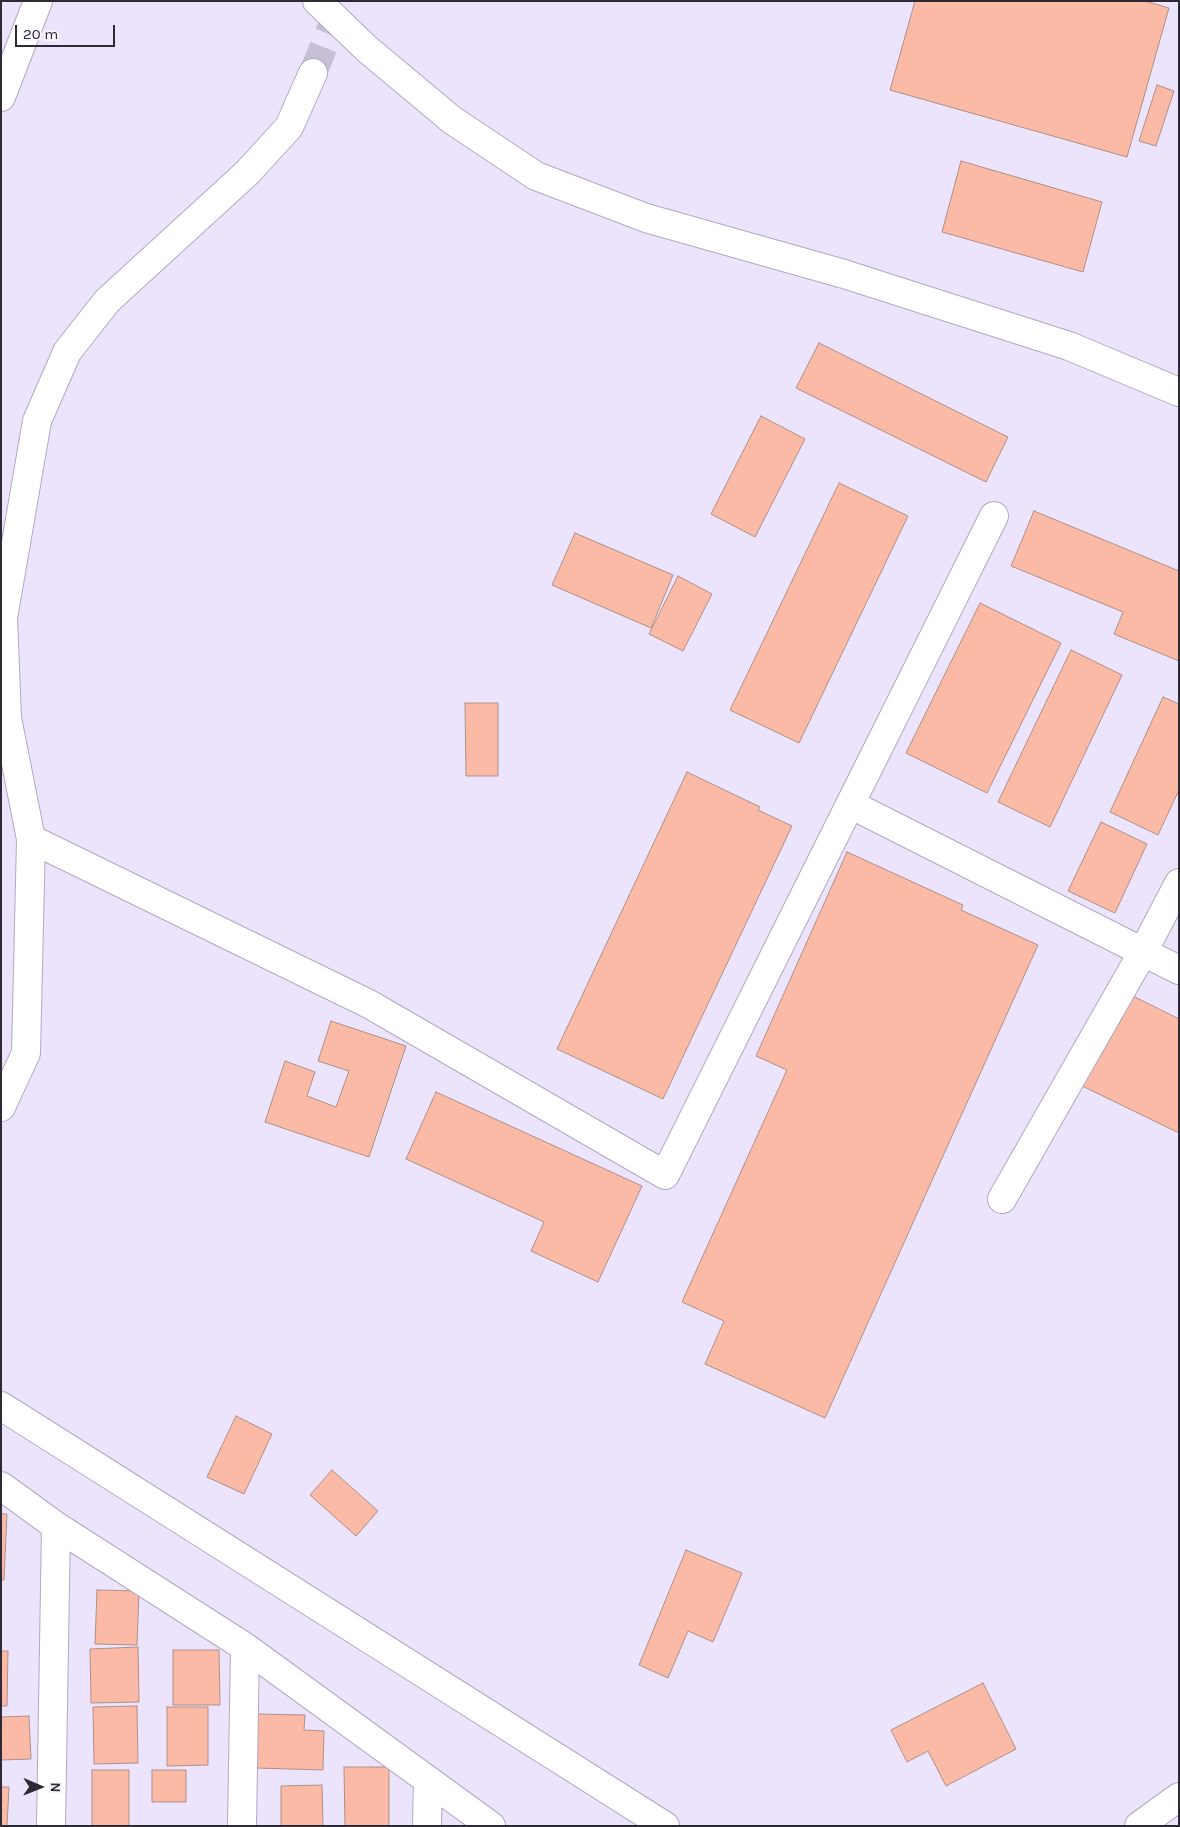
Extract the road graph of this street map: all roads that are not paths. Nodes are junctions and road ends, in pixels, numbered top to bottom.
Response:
1 (38, 1) edge
2 (317, 1) edge
3 (313, 73) tunnel mouth
4 (1, 97) edge
5 (1179, 392) edge
6 (994, 516) dead end
7 (850, 804) junction
8 (31, 840) junction
9 (1179, 883) edge
10 (1143, 952) junction
11 (1179, 970) edge
12 (1, 1107) edge
13 (1002, 1199) dead end
14 (1, 1406) edge
15 (1, 1486) edge
16 (56, 1526) junction
17 (246, 1647) junction
18 (428, 1780) junction
19 (1179, 1797) edge
20 (51, 1826) edge
21 (242, 1826) edge
22 (428, 1826) edge
23 (491, 1826) edge
24 (665, 1826) edge
25 (1139, 1826) edge

1 - 4 street
2 - 5 street
3 - 8 street
6 - 7 street
7 - 8 street
7 - 10 street
8 - 12 street
9 - 10 street
10 - 11 street
10 - 13 street
14 - 24 street
15 - 16 street
16 - 17 street
16 - 20 street
17 - 18 street
17 - 21 street
18 - 22 street
18 - 23 street
19 - 25 street

